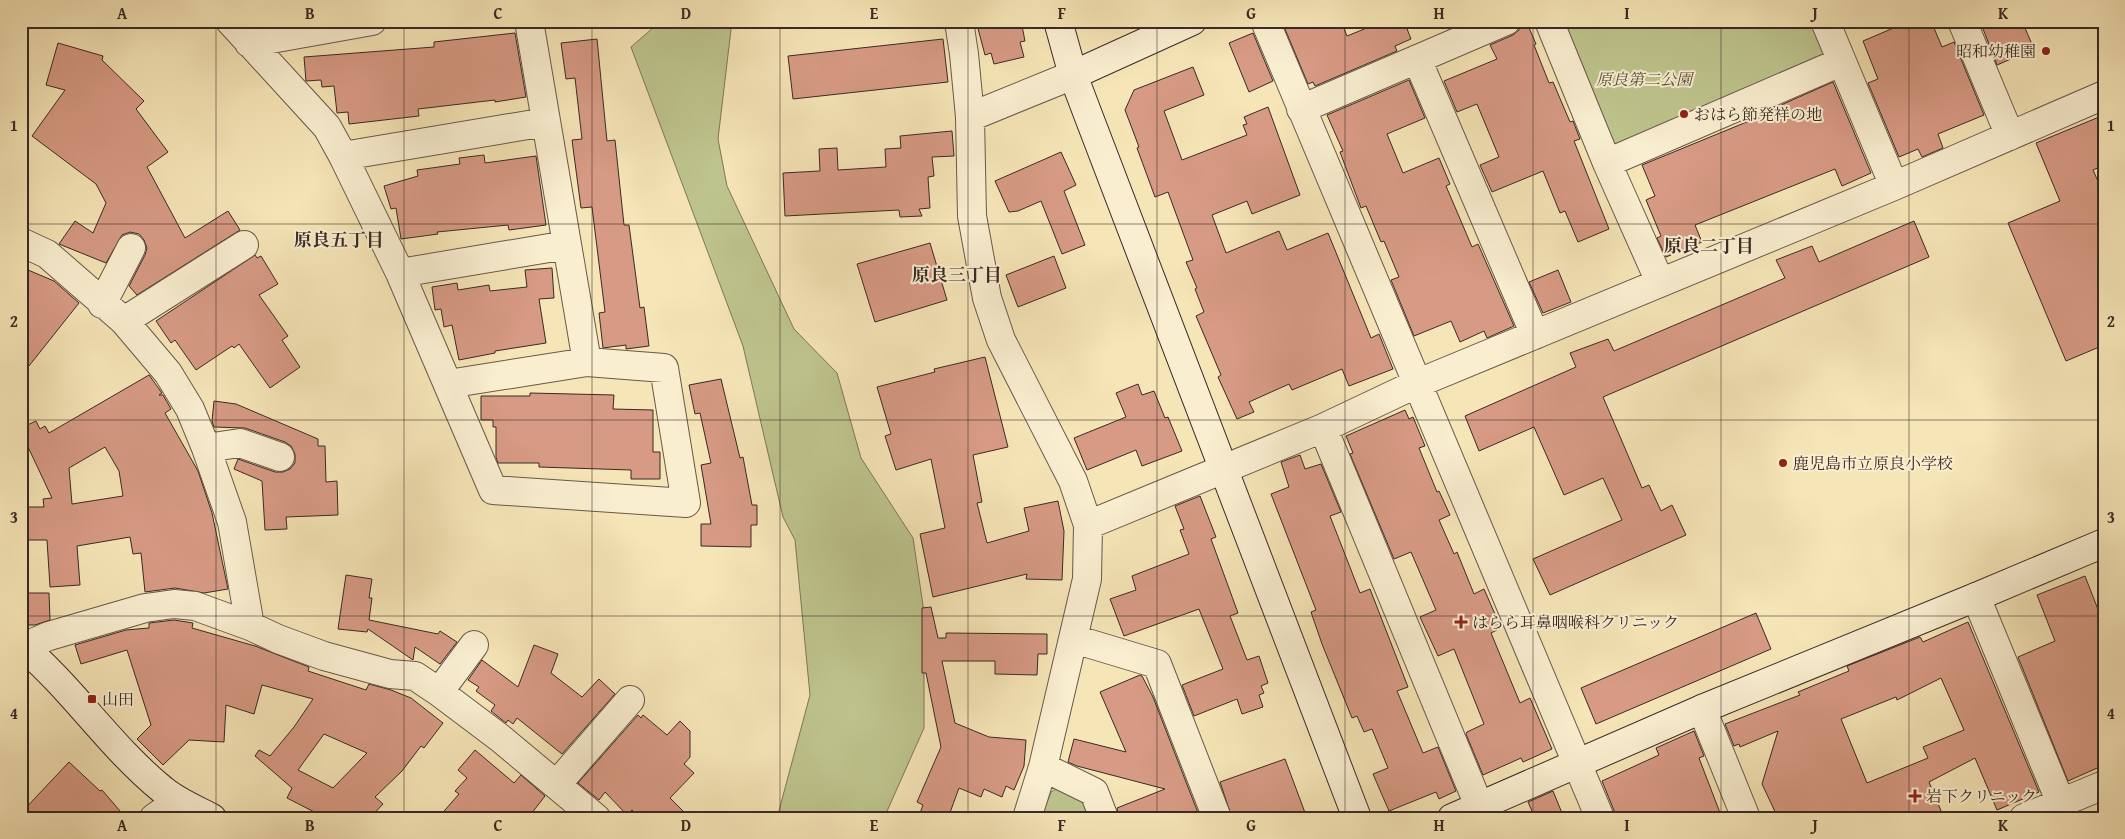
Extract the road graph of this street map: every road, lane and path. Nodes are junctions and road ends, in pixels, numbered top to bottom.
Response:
1 (230, 21) edge
2 (372, 21) edge
3 (529, 21) edge
4 (958, 21) edge
5 (1058, 21) edge
6 (1192, 21) edge
7 (1265, 21) edge
8 (1506, 21) edge
9 (1549, 21) edge
10 (1825, 21) edge
11 (1962, 21) edge
12 (249, 43) junction
13 (1417, 59) junction
14 (1841, 62) junction
15 (1073, 75) junction
16 (2104, 95) edge
17 (1301, 109) junction
18 (970, 117) junction
19 (546, 122) junction
20 (2010, 136) junction
21 (343, 156) junction
22 (1607, 163) junction
23 (1894, 186) junction
24 (21, 242) edge
25 (567, 245) junction
26 (244, 246) dead end
27 (132, 248) dead end
28 (400, 273) junction
29 (1660, 282) junction
30 (102, 304) junction
31 (124, 321) junction
32 (1535, 335) junction
33 (587, 362) junction
34 (448, 384) junction
35 (1416, 384) junction
36 (1323, 428) junction
37 (206, 448) junction
38 (280, 457) dead end
39 (1223, 470) junction
40 (1088, 525) junction
41 (2104, 543) edge
42 (1976, 597) junction
43 (250, 626) junction
44 (1074, 639) junction
45 (474, 645) dead end
46 (22, 646) edge
47 (439, 692) junction
48 (630, 700) dead end
49 (1702, 709) junction
50 (1577, 763) junction
51 (1043, 767) junction
52 (2104, 784) edge
53 (563, 800) edge
54 (178, 801) junction
55 (2064, 810) edge
56 (1481, 812) edge
57 (154, 818) edge
58 (212, 818) edge
59 (596, 818) edge
60 (1027, 818) edge
61 (1104, 818) edge
62 (1217, 818) edge
63 (1358, 818) edge
64 (1452, 818) edge
65 (1600, 818) edge
66 (1746, 818) edge
67 (2024, 818) edge

1 - 12 street
2 - 12 street
3 - 19 street
4 - 18 street
5 - 15 street
6 - 15 street
7 - 17 street
8 - 13 street
9 - 22 street
10 - 14 street
11 - 20 street
12 - 21 street
13 - 17 street
13 - 32 street
14 - 22 street
14 - 23 street
15 - 18 street
15 - 39 street
16 - 20 street
17 - 35 street
18 - 40 street
19 - 21 street
19 - 25 street
20 - 23 street
21 - 28 street
22 - 29 street
23 - 29 street
24 - 30 street
25 - 28 street
25 - 33 street
26 - 31 street
27 - 30 street
28 - 34 street
29 - 32 street
30 - 31 street
31 - 37 street
32 - 35 street
33 - 34 street
33 - 34 street
35 - 36 street
35 - 50 street
36 - 39 street
36 - 56 street
37 - 38 street
37 - 43 street
39 - 40 street
39 - 63 street
40 - 44 street
41 - 42 street
42 - 49 street
42 - 55 street
43 - 46 street
43 - 47 street
44 - 51 street
44 - 62 street
45 - 47 street
46 - 54 street
47 - 53 street
48 - 53 street
49 - 50 street
49 - 66 street
50 - 56 street
50 - 65 street
51 - 60 street
51 - 61 street
52 - 55 street
53 - 59 street
54 - 57 street
54 - 58 street
55 - 67 street
56 - 64 street

